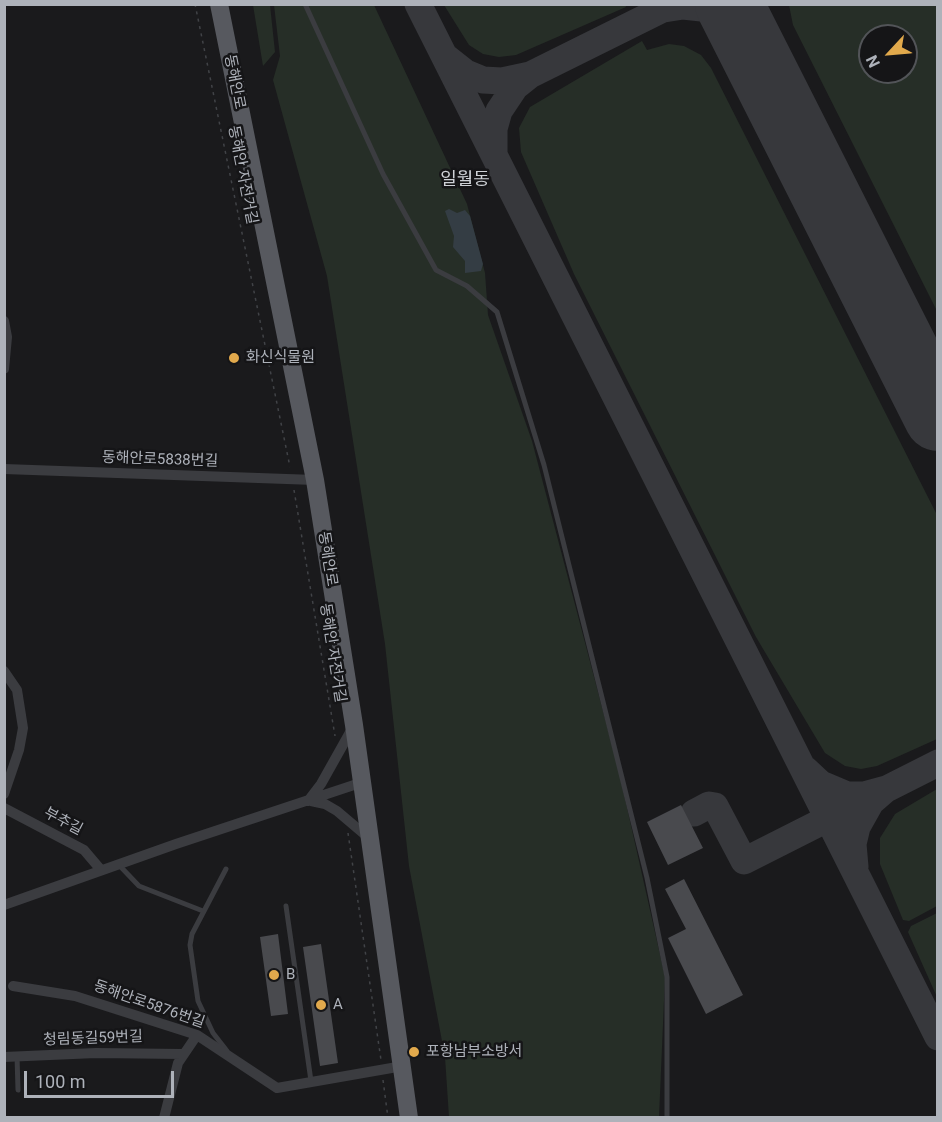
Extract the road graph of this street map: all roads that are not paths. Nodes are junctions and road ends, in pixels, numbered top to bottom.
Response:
1 (219, 4) edge
2 (305, 4) edge
3 (4, 321) edge
4 (4, 369) edge
5 (4, 468) edge
6 (315, 480) junction
7 (4, 671) edge
8 (354, 725) junction
9 (363, 782) junction
10 (4, 794) edge
11 (308, 801) junction
12 (4, 808) edge
13 (371, 840) junction
14 (118, 864) junction
15 (225, 869) dead end
16 (101, 870) junction
17 (4, 905) edge
18 (286, 906) dead end
19 (203, 911) junction
20 (9, 985) edge
21 (213, 1033) junction
22 (197, 1038) junction
23 (182, 1054) junction
24 (17, 1056) junction
25 (4, 1057) edge
26 (234, 1059) junction
27 (403, 1066) junction
28 (311, 1082) junction
29 (18, 1090) dead end
30 (164, 1118) edge
31 (409, 1118) edge
32 (667, 1118) edge

1 - 6 main road, 동해안로
2 - 32 lane
3 - 4 street
5 - 6 street, 동해안로5838번길
6 - 8 main road, 동해안로
7 - 10 street
8 - 9 main road, 동해안로
8 - 11 street
9 - 11 street
9 - 13 main road, 동해안로
11 - 13 street
11 - 14 street
12 - 16 street, 부추길
13 - 27 main road, 동해안로
14 - 16 street
14 - 19 lane
15 - 19 lane
16 - 17 street
18 - 28 lane
19 - 21 lane
20 - 22 street, 동해안로5876번길
21 - 22 lane
21 - 26 lane
22 - 23 street
22 - 26 street, 동해안로5876번길
23 - 24 street, 청림동길59번길
23 - 30 street
24 - 25 street, 청림동길59번길
24 - 29 lane
26 - 28 street, 동해안로5876번길
27 - 28 street, 동해안로5876번길
27 - 31 main road, 동해안로

